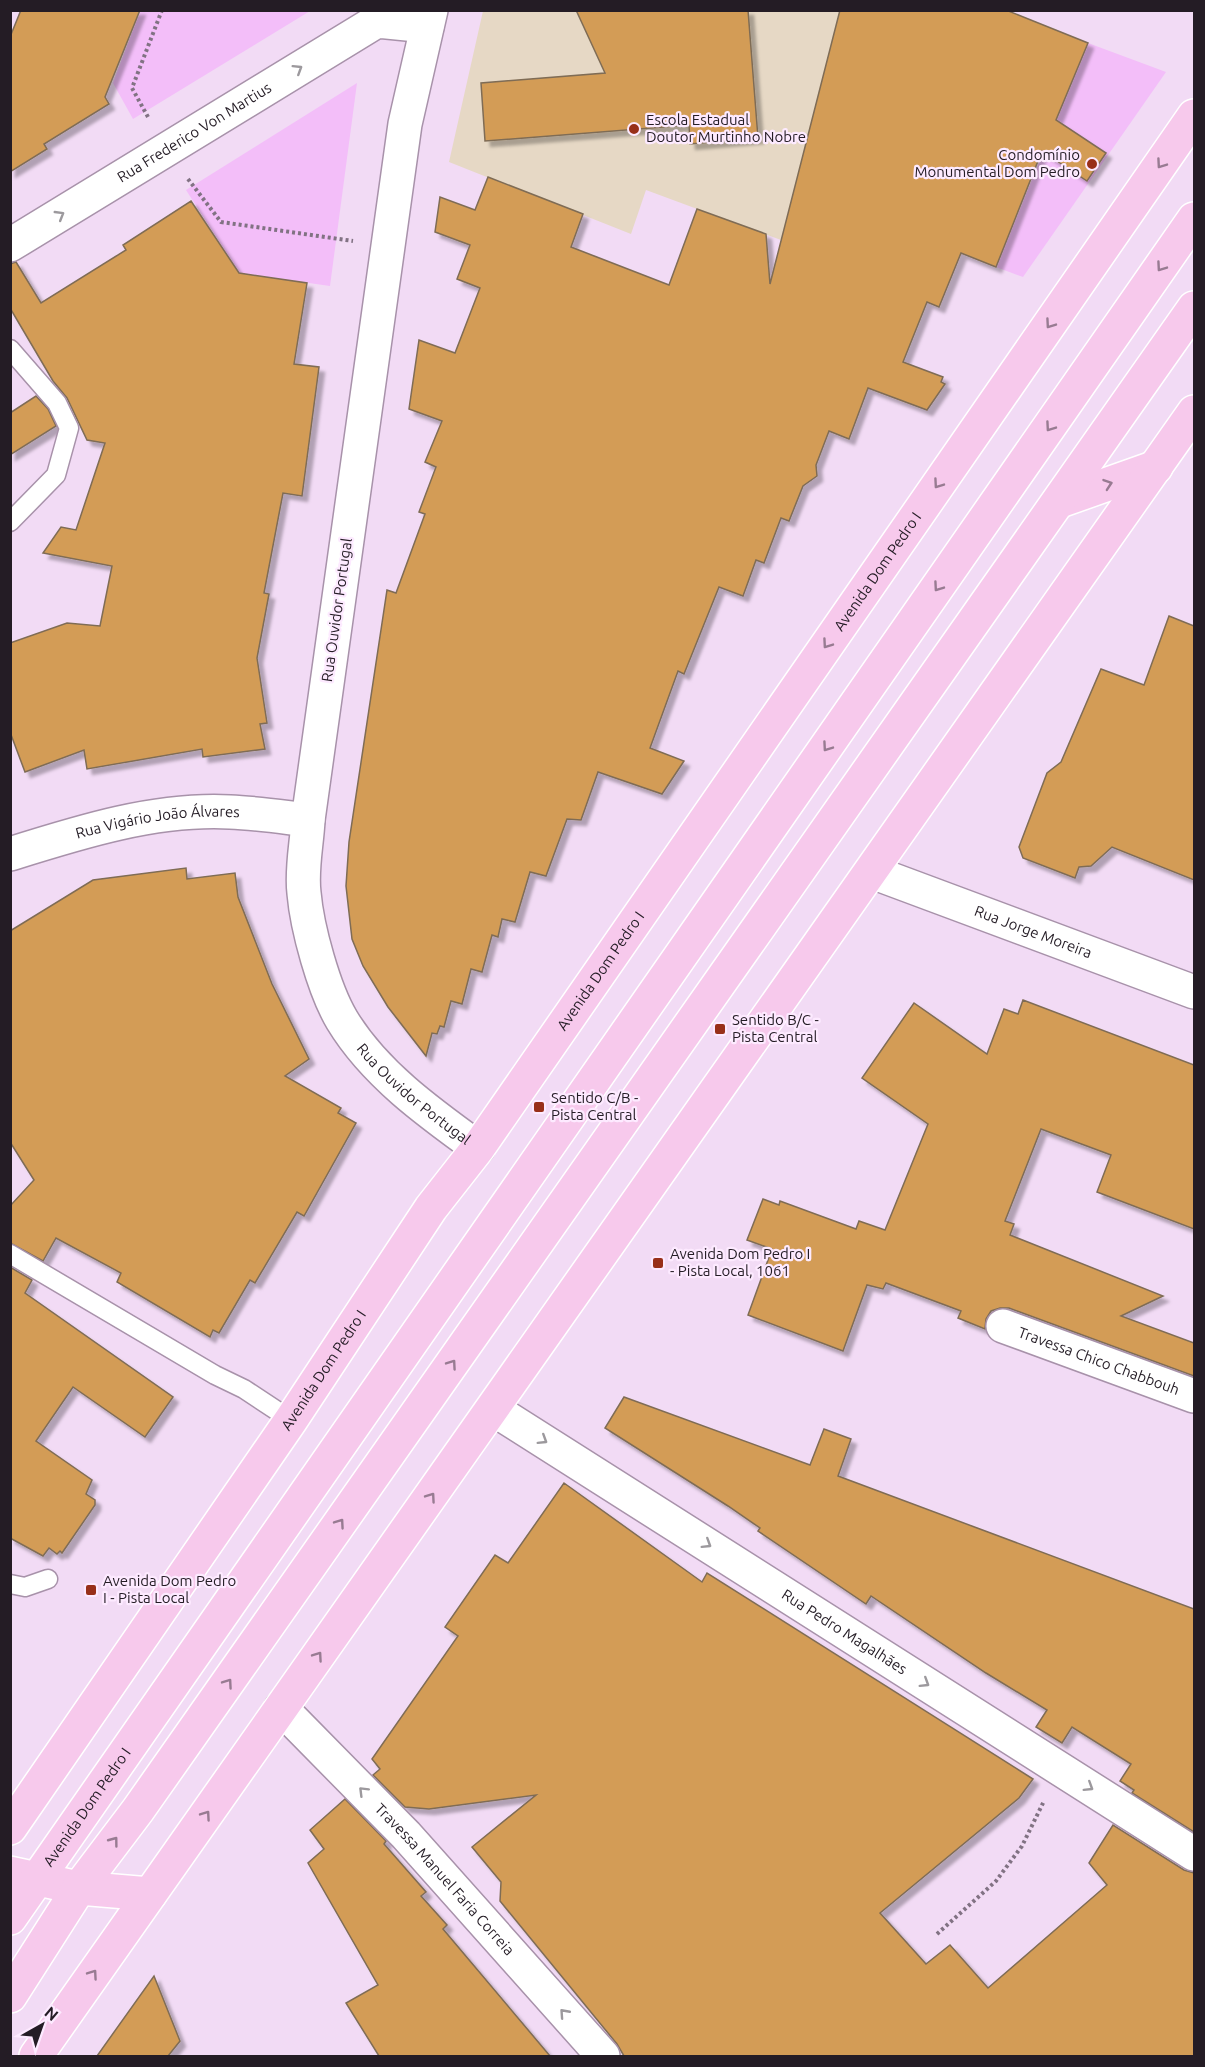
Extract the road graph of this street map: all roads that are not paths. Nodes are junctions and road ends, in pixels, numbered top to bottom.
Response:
1 (377, 16) edge
2 (429, 18) edge
3 (1194, 116) edge
4 (1194, 219) edge
5 (10, 245) edge
6 (1194, 308) edge
7 (10, 349) edge
8 (1194, 412) edge
9 (1156, 467) junction
10 (1060, 501) junction
11 (10, 522) edge
12 (308, 820) junction
13 (10, 854) edge
14 (872, 872) junction
15 (1194, 992) edge
16 (478, 1148) junction
17 (10, 1254) edge
18 (1003, 1326) dead end
19 (1194, 1396) edge
20 (493, 1408) junction
21 (291, 1420) junction
22 (48, 1579) dead end
23 (10, 1584) edge
24 (281, 1708) junction
25 (10, 1828) edge
26 (1194, 1854) edge
27 (25, 1876) edge
28 (79, 1888) junction
29 (150, 1894) junction
30 (10, 1918) edge
31 (10, 1996) edge
32 (36, 2056) edge
33 (603, 2056) edge

1 - 2 street, Rua Frederico Von Martius
5 -> 1 street, Rua Frederico Von Martius
2 - 12 street, Rua Ouvidor Portugal
3 -> 16 main road, Avenida Dom Pedro I
4 -> 27 main road, Avenida Dom Pedro I
6 - 10 main road
7 - 11 lane
8 - 9 main road
10 -> 9 main road
9 - 14 main road
28 -> 10 main road
12 - 13 street, Rua Vigário João Álvares
12 - 16 street, Rua Ouvidor Portugal
14 - 15 street, Rua Jorge Moreira
14 - 20 main road
16 - 21 main road, Avenida Dom Pedro I
17 - 21 lane
18 - 19 street, Travessa Chico Chabbouh
24 -> 20 main road
20 -> 26 street, Rua Pedro Magalhães
21 - 25 main road, Avenida Dom Pedro I
22 - 23 lane
29 -> 24 main road
33 -> 24 street, Travessa Manuel Faria Correia
27 - 28 main road
27 - 30 main road, Avenida Dom Pedro I
28 - 29 main road
28 - 31 main road
32 -> 29 main road

